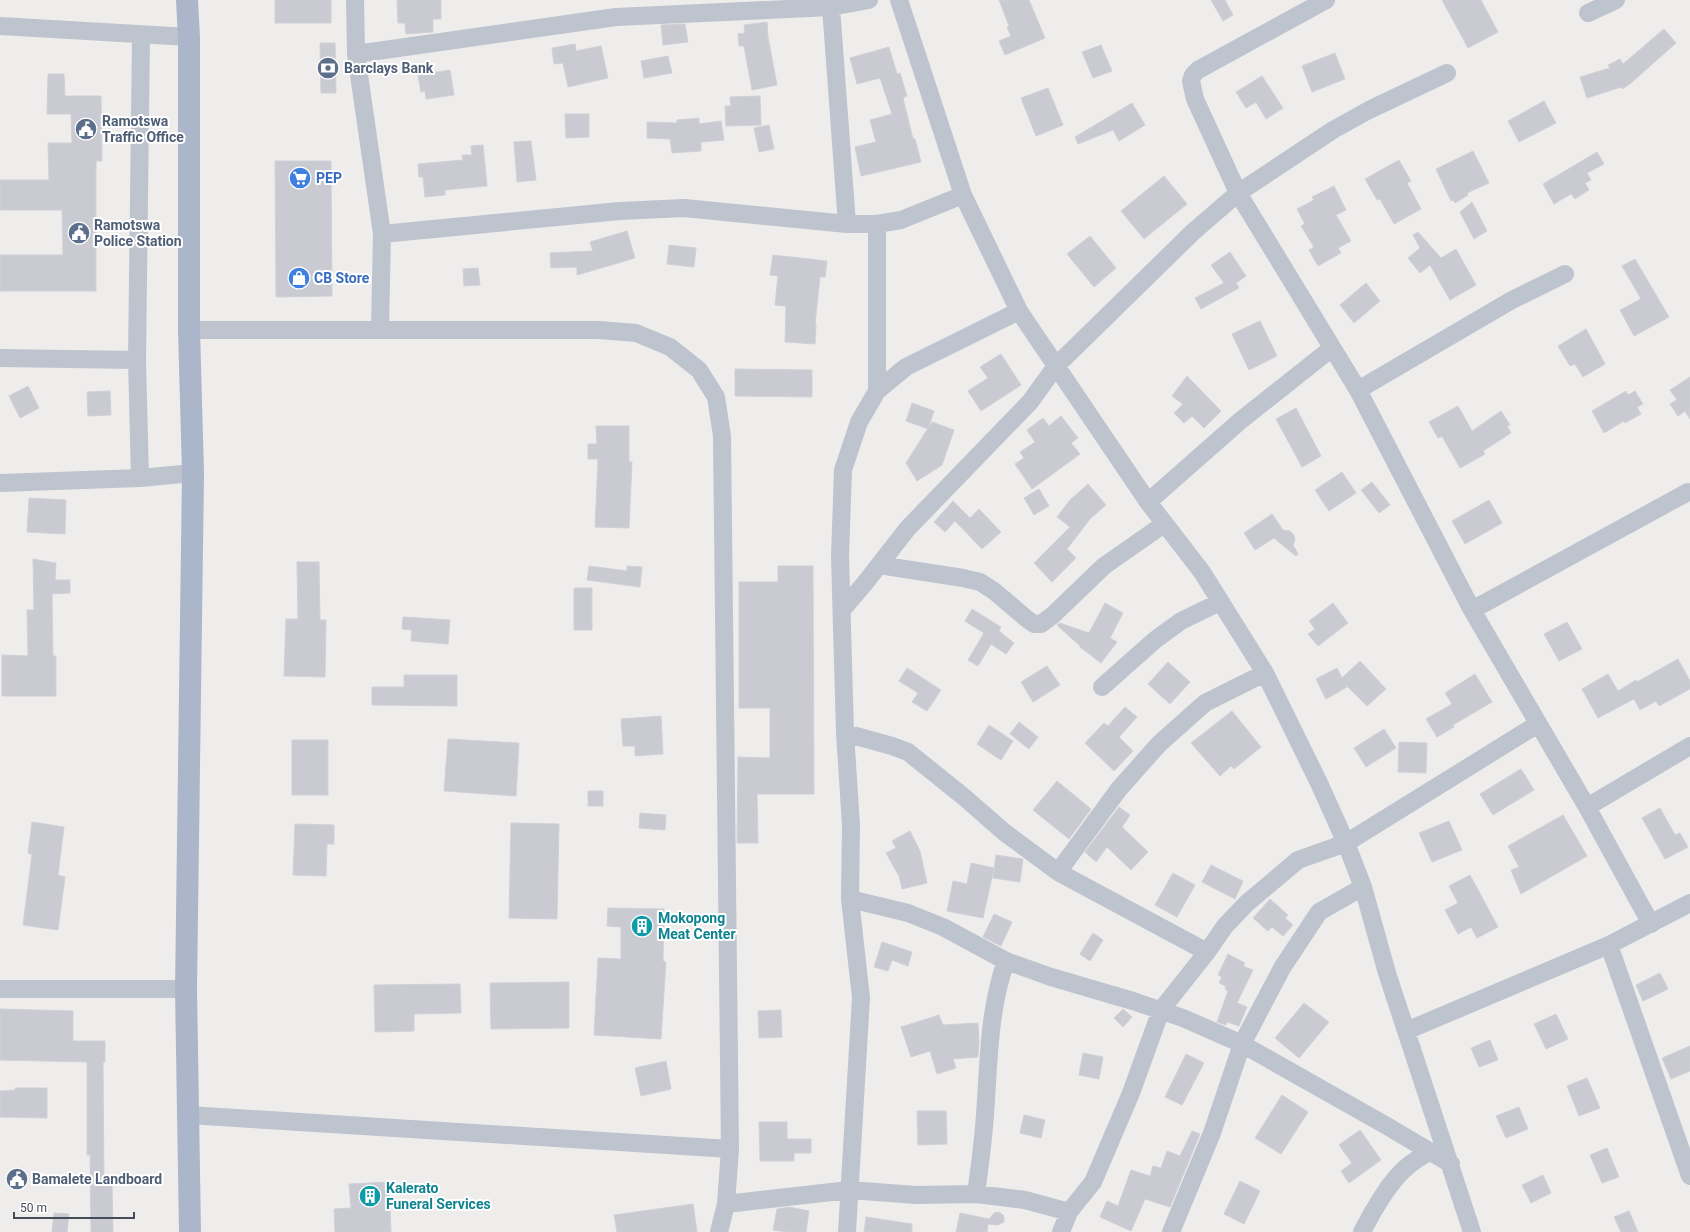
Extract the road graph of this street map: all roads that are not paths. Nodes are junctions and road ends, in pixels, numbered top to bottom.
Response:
1 (187, 0) edge
2 (355, 0) edge
3 (869, 0) edge
4 (899, 0) edge
5 (1326, 0) edge
6 (1616, 0) edge
7 (831, 7) junction
8 (1588, 13) dead end
9 (0, 26) edge
10 (141, 36) junction
11 (189, 37) junction
12 (356, 54) junction
13 (1447, 73) dead end
14 (1238, 193) junction
15 (964, 195) junction
16 (847, 224) junction
17 (877, 224) junction
18 (382, 234) junction
19 (1565, 274) dead end
20 (1019, 312) junction
21 (380, 329) junction
22 (189, 330) junction
23 (1332, 348) junction
24 (0, 358) edge
25 (137, 360) junction
26 (1056, 366) junction
27 (1358, 390) junction
28 (877, 391) junction
29 (193, 473) junction
30 (140, 478) junction
31 (0, 483) edge
32 (1688, 492) dead end
33 (1148, 502) junction
34 (1164, 524) junction
35 (879, 565) junction
36 (1220, 602) junction
37 (842, 610) junction
38 (1472, 610) junction
39 (1265, 673) junction
40 (1102, 687) dead end
41 (1538, 724) junction
42 (845, 733) junction
43 (1690, 746) edge
44 (1587, 808) junction
45 (1346, 842) junction
46 (1058, 872) junction
47 (1363, 887) junction
48 (850, 899) junction
49 (1690, 903) edge
50 (1651, 924) junction
51 (1609, 945) junction
52 (1207, 952) junction
53 (1006, 961) junction
54 (0, 989) edge
55 (186, 990) junction
56 (1161, 1010) junction
57 (1406, 1030) junction
58 (1242, 1044) junction
59 (188, 1115) junction
60 (730, 1149) junction
61 (1429, 1152) junction
62 (1451, 1164) junction
63 (1690, 1176) edge
64 (849, 1190) junction
65 (976, 1194) junction
66 (726, 1204) junction
67 (1069, 1212) junction
68 (190, 1232) edge
69 (719, 1232) edge
70 (847, 1232) edge
71 (1061, 1232) edge
72 (1171, 1232) edge
73 (1362, 1232) edge
74 (1472, 1232) edge

1 - 11 main road
2 - 12 street
3 - 7 street
4 - 15 street
5 - 14 street
6 - 8 street
7 - 12 street
7 - 16 street
9 - 10 street
10 - 11 street
10 - 25 street
11 - 22 main road
12 - 18 street
13 - 14 street
14 - 23 street
14 - 26 street
15 - 17 street
15 - 20 street
16 - 17 street
16 - 18 street
17 - 28 street
18 - 21 street
19 - 27 street
20 - 26 street
20 - 28 street
21 - 22 street
21 - 60 street
22 - 29 main road
23 - 27 street
23 - 33 street
24 - 25 street
25 - 30 street
26 - 33 street
26 - 35 street
27 - 38 street
28 - 37 street
29 - 30 street
29 - 55 main road
30 - 31 street
32 - 38 street
33 - 34 street
34 - 35 street
34 - 36 street
35 - 37 street
36 - 39 street
36 - 40 street
37 - 42 street
38 - 41 street
39 - 45 street
39 - 46 street
41 - 44 street
41 - 45 street
42 - 46 street
42 - 48 street
43 - 44 street
44 - 50 street
45 - 47 street
45 - 52 street
46 - 52 street
47 - 57 street
47 - 58 street
48 - 53 street
48 - 64 street
49 - 50 street
50 - 51 street
51 - 57 street
51 - 63 street
52 - 56 street
53 - 56 street
53 - 65 street
54 - 55 street
55 - 59 main road
56 - 58 street
56 - 67 street
57 - 62 street
58 - 61 street
58 - 72 street
59 - 60 street
59 - 68 main road
60 - 66 street
61 - 62 street
61 - 73 street
62 - 74 street
64 - 65 street
64 - 66 street
64 - 70 street
65 - 67 street
66 - 69 street
67 - 71 street

